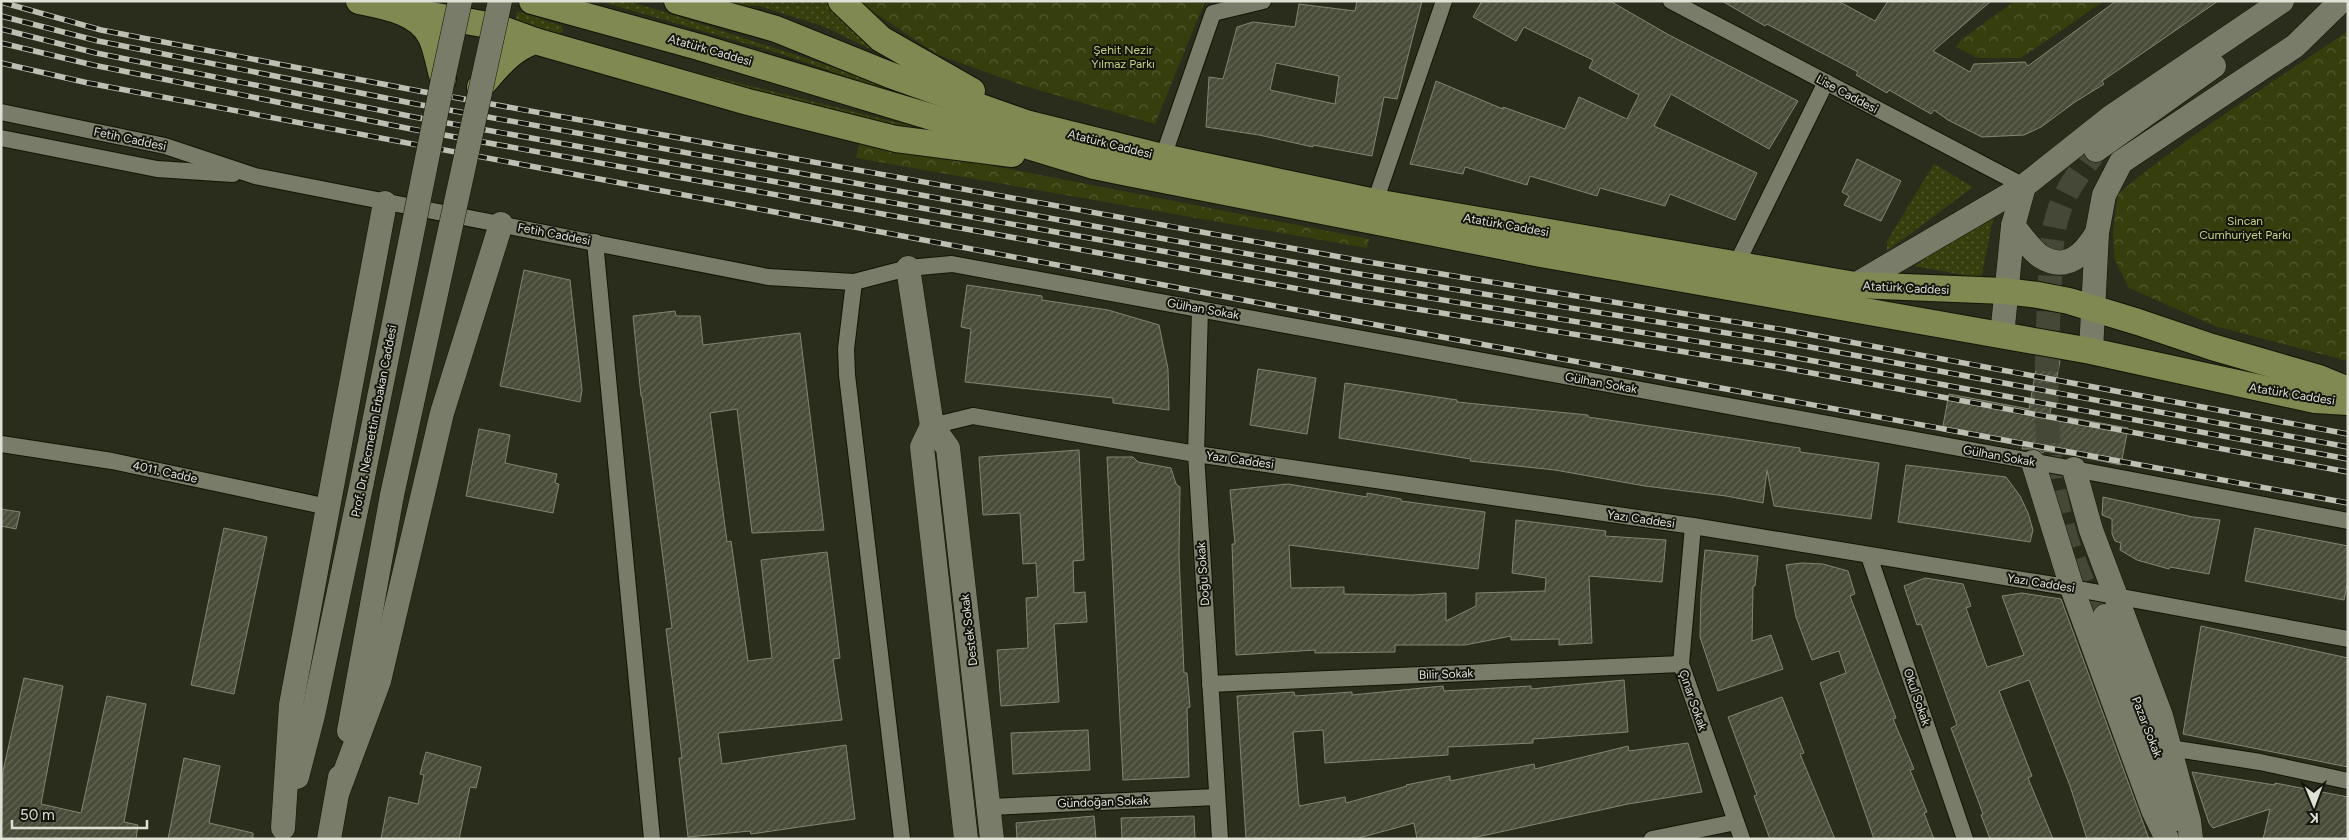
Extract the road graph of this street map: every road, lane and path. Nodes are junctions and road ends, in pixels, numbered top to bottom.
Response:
1 (359, 1) edge
2 (500, 1) edge
3 (532, 1) edge
4 (677, 1) edge
5 (841, 1) edge
6 (1263, 1) edge
7 (1444, 1) edge
8 (1671, 1) edge
9 (2282, 1) edge
10 (2302, 1) edge
11 (2341, 1) edge
12 (390, 8) junction
13 (458, 10) edge
14 (494, 26) junction
15 (535, 41) junction
16 (443, 79) junction
17 (1826, 82) junction
18 (480, 87) junction
19 (1, 112) edge
20 (1026, 122) junction
21 (1, 138) edge
22 (1164, 157) junction
23 (1094, 166) junction
24 (255, 176) junction
25 (2024, 186) junction
26 (1375, 202) junction
27 (385, 203) junction
28 (501, 224) junction
29 (2013, 226) junction
30 (2097, 233) junction
31 (595, 242) junction
32 (1736, 265) junction
33 (908, 268) junction
34 (854, 282) junction
35 (1855, 285) junction
36 (2005, 291) junction
37 (1200, 309) junction
38 (2094, 309) junction
39 (2002, 336) junction
40 (2091, 351) junction
41 (2348, 390) edge
42 (2348, 402) edge
43 (932, 426) junction
44 (1, 444) edge
45 (1196, 454) junction
46 (2033, 462) junction
47 (2074, 468) junction
48 (328, 507) junction
49 (2348, 522) edge
50 (1692, 526) junction
51 (1869, 556) junction
52 (2072, 588) junction
53 (2106, 609) junction
54 (2348, 639) edge
55 (1681, 664) junction
56 (1210, 684) junction
57 (2170, 748) junction
58 (2348, 781) edge
59 (338, 791) junction
60 (1217, 797) junction
61 (989, 807) junction
62 (1736, 822) junction
63 (282, 833) edge
64 (899, 838) edge
65 (329, 839) edge
66 (652, 839) edge
67 (966, 839) edge
68 (992, 839) edge
69 (1220, 839) edge
70 (1652, 839) edge
71 (1742, 839) edge
72 (1965, 839) edge
73 (2168, 839) edge
74 (2185, 839) edge
75 (2191, 839) edge

1 - 12 main road
2 - 14 main road, bridge
3 - 23 main road, Atatürk Caddesi
4 - 20 main road, Atatürk Caddesi
5 - 20 main road
6 - 22 street
7 - 26 street
8 - 17 street, Lise Caddesi
9 - 25 main road
10 - 11 main road
11 - 30 main road
12 - 13 main road
12 - 16 main road
13 - 14 main road
13 - 16 main road, Prof. Dr. Necmettin Erbakan Caddesi, bridge
14 - 15 main road
14 - 18 main road, bridge
15 - 18 main road
15 - 23 main road
16 - 63 main road, Prof. Dr. Necmettin Erbakan Caddesi, bridge
17 - 25 street, Lise Caddesi
17 - 32 street
18 - 59 main road, bridge
19 - 24 street, Fetih Caddesi
20 - 22 main road, Atatürk Caddesi
21 - 24 street, Fetih Caddesi
22 - 26 main road, Atatürk Caddesi
23 - 39 main road, Atatürk Caddesi
24 - 27 street, Fetih Caddesi
25 - 29 main road
25 - 35 main road
26 - 32 main road, Atatürk Caddesi
27 - 28 street, Fetih Caddesi
27 - 48 main road
28 - 31 street, Fetih Caddesi
28 - 59 main road
29 - 30 main road
29 - 36 main road
30 - 38 main road
31 - 34 street, Fetih Caddesi
31 - 66 street
32 - 35 main road, Atatürk Caddesi
33 - 34 street, Gülhan Sokak
33 - 37 street, Gülhan Sokak
33 - 43 main road, Destek Sokak
34 - 64 street
35 - 36 main road, Atatürk Caddesi
36 - 38 main road, Atatürk Caddesi
36 - 39 main road
37 - 45 street, Doğu Sokak
37 - 46 street, Gülhan Sokak
38 - 40 main road
38 - 41 main road, Atatürk Caddesi
39 - 40 main road, Atatürk Caddesi
40 - 42 main road, Atatürk Caddesi
43 - 45 street, Yazı Caddesi
43 - 61 main road, Destek Sokak
43 - 67 main road
44 - 48 street, 4011. Cadde
45 - 50 street, Yazı Caddesi
45 - 56 street, Doğu Sokak
46 - 47 street, Gülhan Sokak
46 - 52 main road
47 - 49 street, Gülhan Sokak
47 - 53 main road
48 - 63 main road
50 - 51 street, Yazı Caddesi
50 - 55 street, Çınar Sokak
51 - 52 street, Yazı Caddesi
51 - 72 street, Okul Sokak
52 - 53 street, Yazı Caddesi
52 - 73 main road
53 - 54 street, Yazı Caddesi
53 - 57 main road
53 - 74 main road, Pazar Sokak
55 - 56 street, Bilir Sokak
55 - 62 street, Çınar Sokak
56 - 60 street, Doğu Sokak
57 - 58 street
57 - 75 main road
59 - 65 main road
60 - 61 street, Gündoğan Sokak
60 - 69 street, Doğu Sokak
61 - 68 main road, Destek Sokak
62 - 70 street
62 - 71 street, Çınar Sokak

